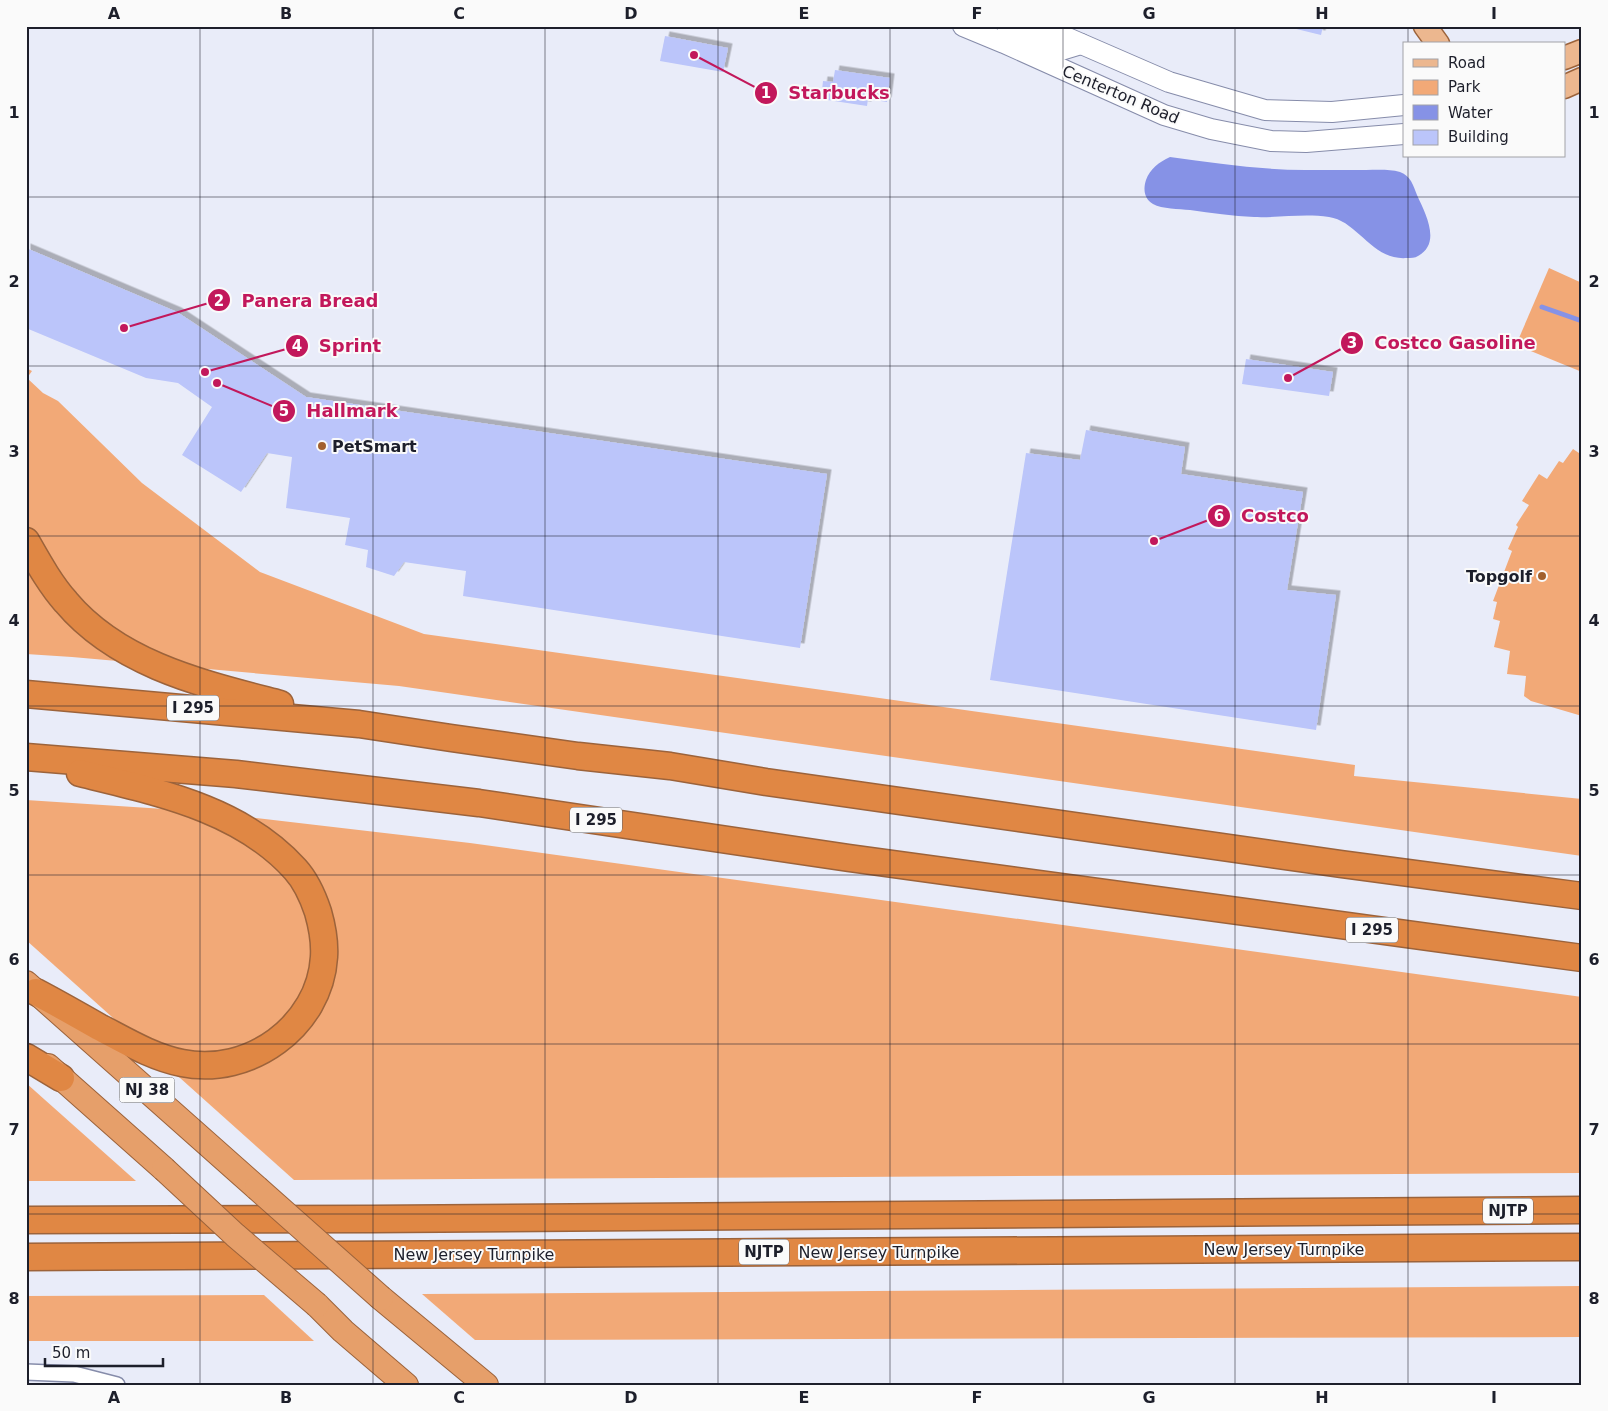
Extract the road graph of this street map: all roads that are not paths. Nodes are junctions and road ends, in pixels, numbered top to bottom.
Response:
1 (963, 26) edge
2 (999, 26) edge
3 (1040, 26) edge
4 (1424, 26) edge
5 (1426, 42) edge
6 (1436, 42) edge
7 (1081, 44) junction
8 (1582, 51) edge
9 (1566, 57) edge
10 (1582, 79) edge
11 (1566, 86) edge
12 (1403, 105) edge
13 (1403, 134) edge
14 (26, 541) edge
15 (26, 694) edge
16 (359, 724) junction
17 (26, 758) edge
18 (1582, 896) edge
19 (1582, 958) edge
20 (31, 987) edge
21 (26, 1046) edge
22 (26, 1057) edge
23 (61, 1078) junction
24 (1582, 1210) edge
25 (26, 1220) edge
26 (1582, 1247) edge
27 (26, 1257) edge
28 (26, 1372) edge
29 (117, 1385) edge
30 (406, 1385) edge
31 (486, 1385) edge

1 - 13 main road, Centerton Road
2 - 7 main road
3 - 7 main road, Centerton Road
4 - 5 main road
4 - 6 main road
7 - 12 main road, Centerton Road
8 - 9 main road
10 - 11 main road
14 - 16 highway
15 - 16 highway, I 295
16 - 18 highway, I 295
17 - 19 highway, I 295
17 - 20 highway
20 - 31 highway, NJ 38, bridge
21 - 23 highway, NJ 38
22 - 23 highway
23 - 30 highway, NJ 38, bridge
24 - 25 highway, NJTP
26 - 27 highway, New Jersey Turnpike / NJTP
28 - 29 street

